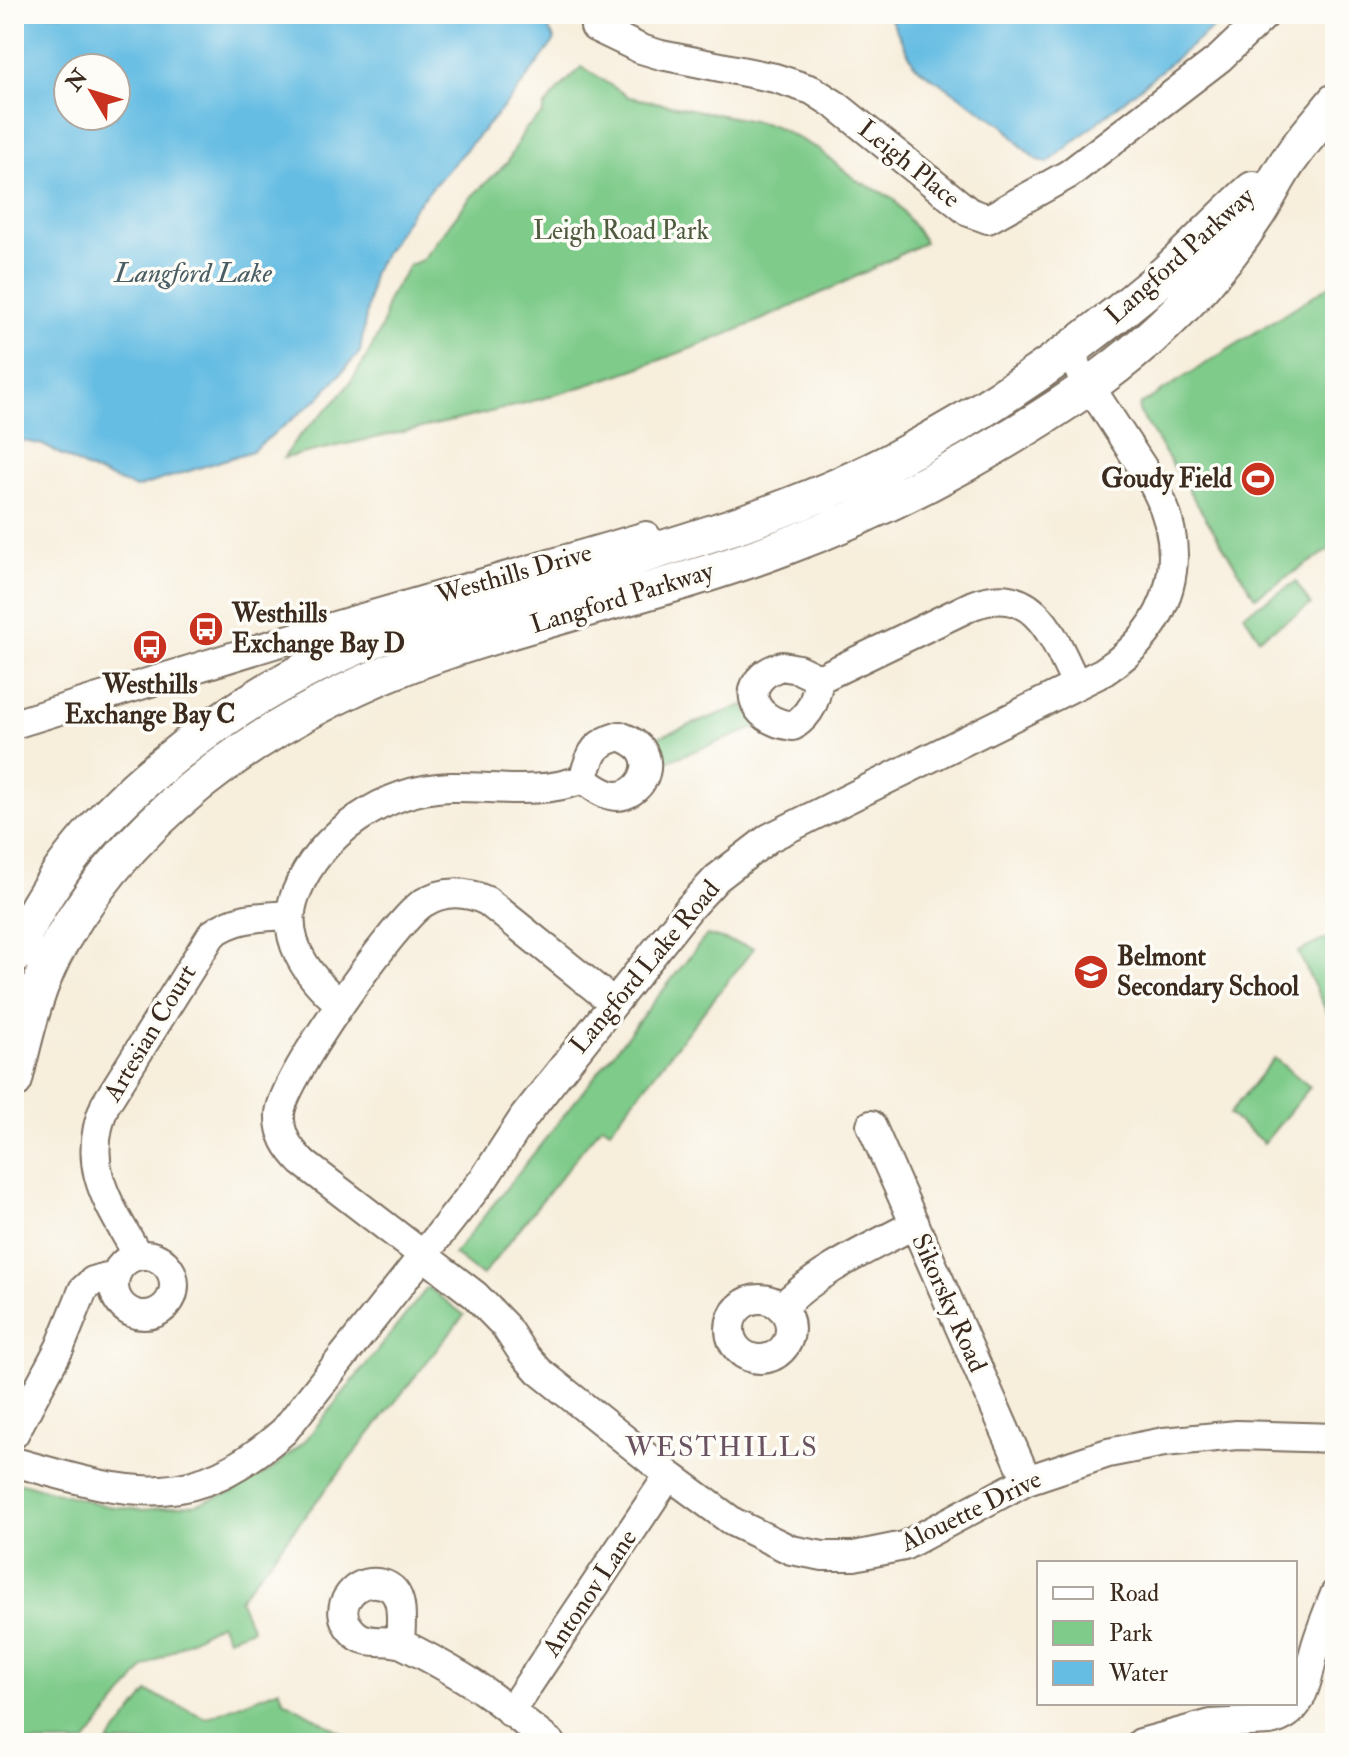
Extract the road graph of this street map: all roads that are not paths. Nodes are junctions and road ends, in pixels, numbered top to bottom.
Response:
1 (1266, 14) edge
2 (595, 27) dead end
3 (1335, 102) edge
4 (1290, 158) junction
5 (1068, 353) junction
6 (1090, 387) junction
7 (741, 523) junction
8 (819, 679) dead end
9 (1076, 684) junction
10 (14, 724) edge
11 (583, 779) dead end
12 (290, 915) junction
13 (14, 956) edge
14 (614, 1003) junction
15 (340, 1004) junction
16 (20, 1034) edge
17 (14, 1080) edge
18 (871, 1125) dead end
19 (915, 1224) junction
20 (137, 1254) junction
21 (422, 1256) junction
22 (115, 1278) junction
23 (781, 1308) dead end
24 (14, 1434) edge
25 (1335, 1438) edge
26 (14, 1462) edge
27 (669, 1475) junction
28 (1027, 1480) junction
29 (1335, 1594) edge
30 (400, 1643) dead end
31 (1297, 1702) edge
32 (1295, 1705) edge
33 (510, 1712) junction
34 (551, 1743) edge
35 (1141, 1743) edge

1 - 2 street, Leigh Place
3 - 4 main road, Langford Parkway
4 - 5 main road, Langford Parkway
4 - 6 main road, Langford Parkway
5 - 6 street, Langford Lake Road
5 - 7 main road, Langford Parkway
6 - 9 street, Langford Lake Road
6 - 16 main road, Langford Parkway
7 - 10 street, Westhills Drive
7 - 13 main road, Langford Parkway
8 - 9 street
9 - 14 street, Langford Lake Road
11 - 12 street
12 - 15 street
12 - 20 street, Artesian Court
14 - 15 street, Alouette Drive
14 - 21 street, Langford Lake Road
15 - 21 street, Alouette Drive
16 - 17 main road, Langford Parkway
18 - 19 street, Sikorsky Road
19 - 23 street
19 - 28 street, Sikorsky Road
20 - 22 street
20 - 22 street
21 - 26 street, Langford Lake Road
21 - 27 street, Alouette Drive
22 - 24 street
25 - 28 street, Alouette Drive
27 - 28 street, Alouette Drive
27 - 33 street, Antonov Lane
29 - 31 street
30 - 33 street
32 - 35 street
33 - 34 street

